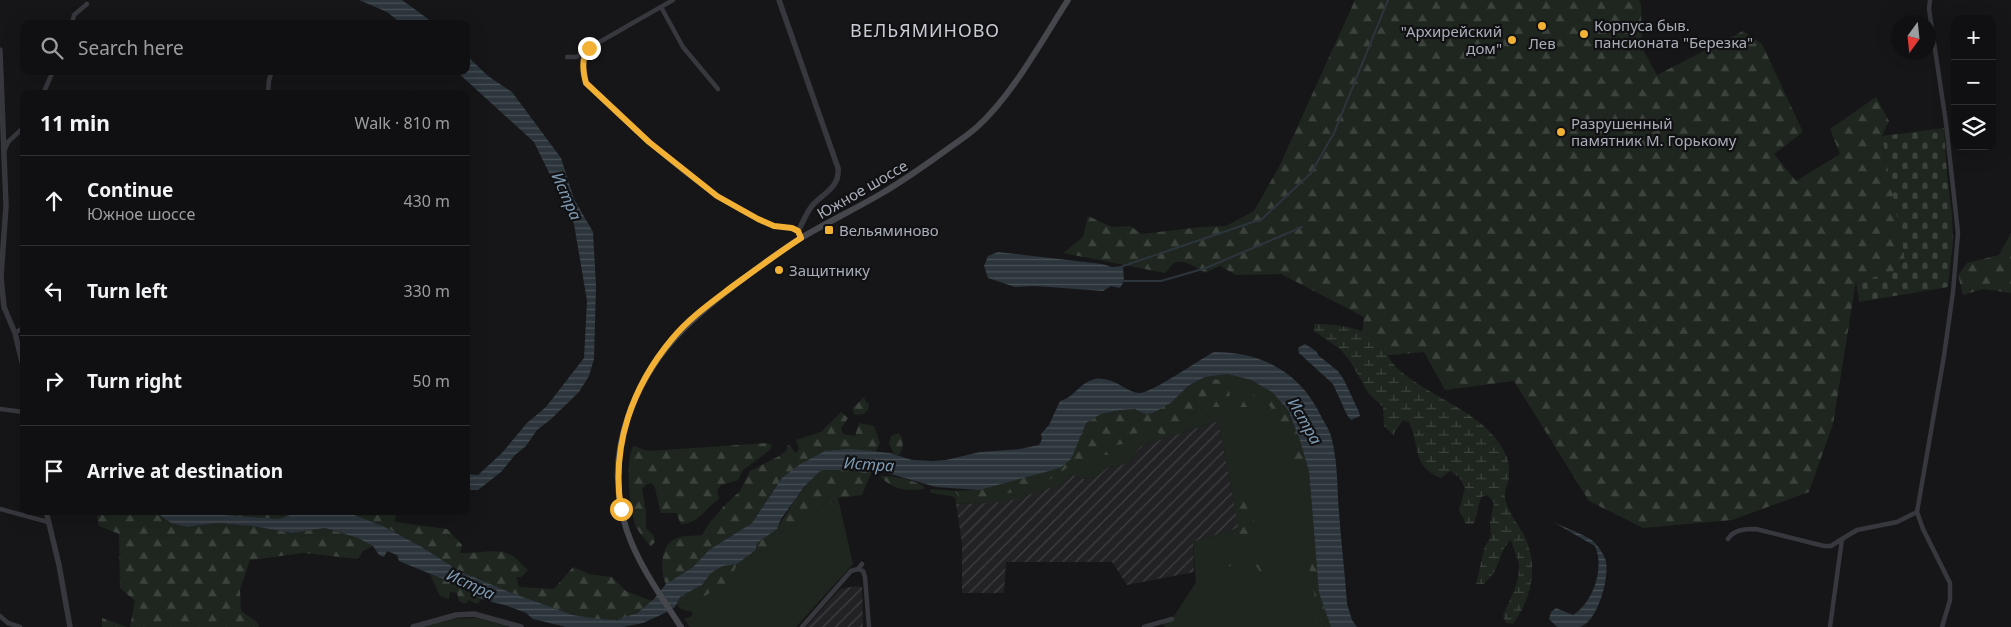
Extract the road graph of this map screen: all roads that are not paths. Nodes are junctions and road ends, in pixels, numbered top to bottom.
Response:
1 (673, 0) edge
2 (779, 0) edge
3 (1068, 0) edge
4 (1930, 0) edge
5 (87, 4) dead end
6 (661, 7) junction
7 (73, 20) edge
8 (0, 50) edge
9 (586, 52) junction
10 (567, 57) dead end
11 (1, 68) edge
12 (52, 75) edge
13 (271, 75) edge
14 (718, 89) dead end
15 (45, 90) edge
16 (268, 90) edge
17 (2, 123) edge
18 (20, 131) edge
19 (5, 149) junction
20 (3, 172) edge
21 (800, 234) junction
22 (20, 330) edge
23 (15, 333) junction
24 (20, 354) edge
25 (0, 409) edge
26 (20, 412) edge
27 (0, 509) edge
28 (1918, 512) junction
29 (20, 514) edge
30 (22, 515) edge
31 (47, 515) edge
32 (48, 522) junction
33 (1728, 539) dead end
34 (1842, 539) junction
35 (862, 564) dead end
36 (858, 569) junction
37 (0, 618) edge
38 (1172, 619) dead end
39 (1161, 624) edge
40 (20, 627) edge
41 (70, 627) edge
42 (413, 627) edge
43 (521, 627) edge
44 (681, 627) edge
45 (802, 627) edge
46 (869, 627) edge
47 (1144, 627) edge
48 (1830, 627) edge
49 (1942, 627) edge

1 - 6 street
2 - 21 street
3 - 21 main road, Южное шоссе
4 - 28 street
5 - 7 street
6 - 9 street
6 - 14 street
8 - 11 street
9 - 10 street
9 - 21 street
11 - 17 street
12 - 15 street
13 - 16 street
17 - 19 street
18 - 19 street
19 - 20 street
20 - 23 street
21 - 44 main road, Южное шоссе
22 - 23 street
23 - 24 street
25 - 26 street
27 - 29 street
28 - 34 street
28 - 49 street
30 - 32 street
31 - 32 street
32 - 41 street
33 - 34 street
34 - 48 street
35 - 36 street
36 - 45 street
36 - 46 street
37 - 40 street
38 - 39 street
39 - 47 street
42 - 43 street

